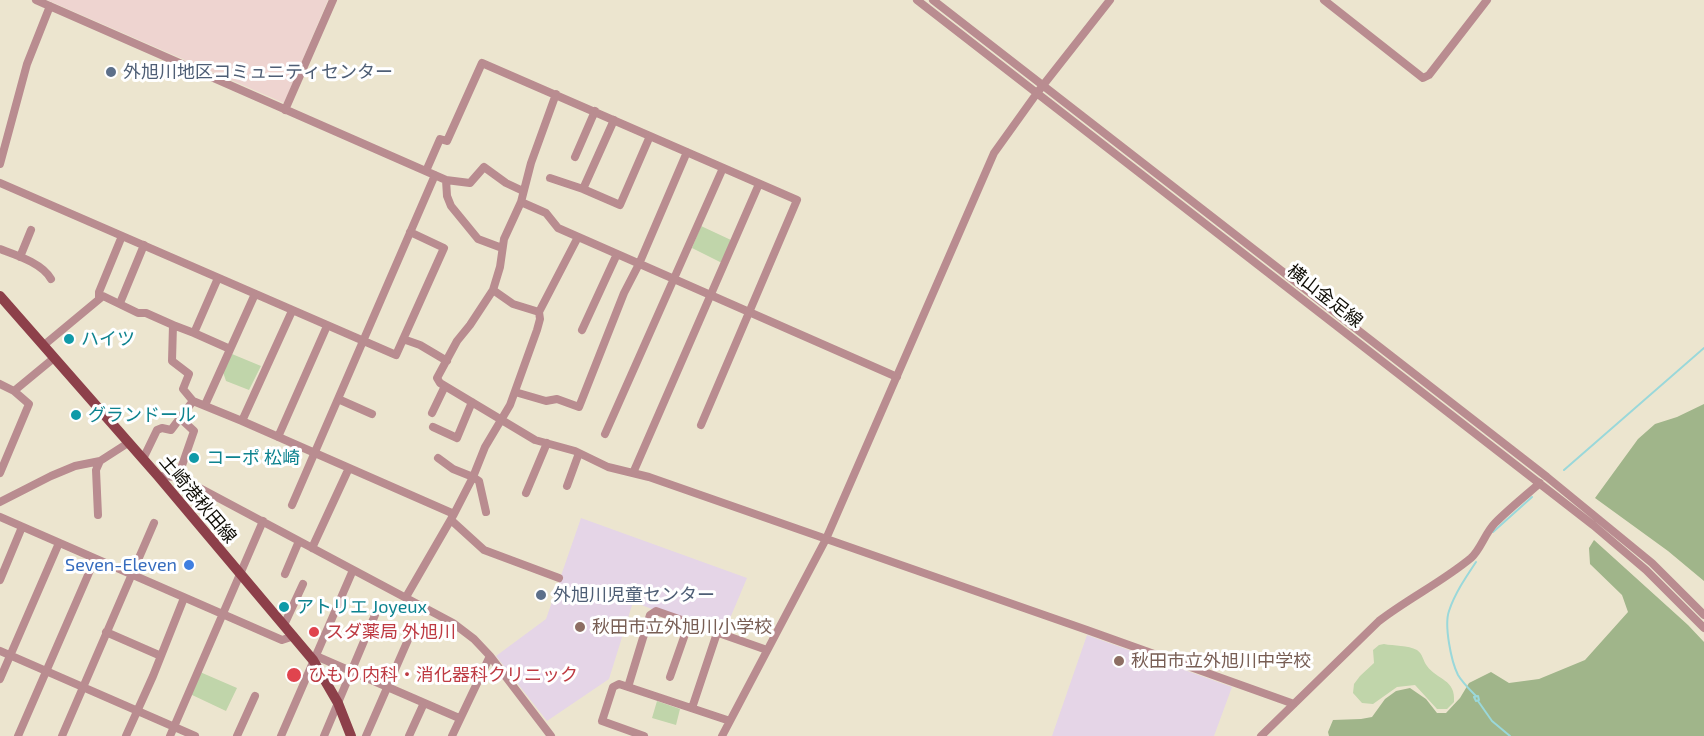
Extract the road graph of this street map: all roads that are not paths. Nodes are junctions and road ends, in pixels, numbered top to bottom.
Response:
1 (36, 0) edge
2 (333, 0) edge
3 (917, 0) edge
4 (933, 0) edge
5 (1110, 0) edge
6 (1323, 0) edge
7 (1487, 0) edge
8 (50, 6) junction
9 (1044, 85) junction
10 (1038, 93) junction
11 (556, 94) junction
12 (285, 110) junction
13 (595, 111) junction
14 (614, 120) junction
15 (650, 136) junction
16 (687, 152) junction
17 (575, 157) dead end
18 (0, 164) edge
19 (723, 168) junction
20 (426, 171) junction
21 (435, 175) junction
22 (550, 178) dead end
23 (446, 180) junction
24 (0, 183) edge
25 (759, 184) junction
26 (584, 189) junction
27 (523, 191) junction
28 (521, 202) junction
29 (31, 230) dead end
30 (410, 232) junction
31 (122, 236) junction
32 (579, 237) junction
33 (144, 245) junction
34 (502, 248) junction
35 (0, 249) edge
36 (617, 254) junction
37 (20, 257) junction
38 (639, 264) junction
39 (218, 278) junction
40 (51, 279) dead end
41 (675, 279) junction
42 (493, 290) junction
43 (255, 294) junction
44 (711, 294) junction
45 (99, 298) junction
46 (1, 299) edge
47 (120, 303) junction
48 (292, 310) junction
49 (749, 311) junction
50 (539, 312) junction
51 (173, 325) junction
52 (327, 326) junction
53 (582, 330) dead end
54 (194, 333) junction
55 (403, 339) junction
56 (363, 341) junction
57 (44, 345) junction
58 (230, 349) junction
59 (54, 358) junction
60 (447, 361) junction
61 (897, 377) junction
62 (0, 384) edge
63 (445, 386) junction
64 (14, 391) junction
65 (515, 392) junction
66 (338, 399) junction
67 (193, 401) junction
68 (472, 402) junction
69 (205, 405) junction
70 (432, 413) dead end
71 (372, 414) dead end
72 (181, 419) junction
73 (242, 421) junction
74 (501, 421) junction
75 (701, 424) dead end
76 (432, 427) dead end
77 (605, 434) dead end
78 (278, 437) junction
79 (128, 443) junction
80 (547, 443) junction
81 (314, 453) junction
82 (579, 453) junction
83 (438, 458) dead end
84 (143, 459) junction
85 (100, 461) junction
86 (349, 468) junction
87 (0, 473) edge
88 (633, 473) junction
89 (158, 476) junction
90 (178, 477) junction
91 (473, 477) junction
92 (1540, 483) junction
93 (567, 486) dead end
94 (526, 493) dead end
95 (0, 502) edge
96 (292, 505) dead end
97 (486, 512) dead end
98 (98, 515) dead end
99 (0, 517) edge
100 (452, 517) junction
101 (263, 521) junction
102 (154, 523) dead end
103 (22, 527) junction
104 (826, 540) junction
105 (299, 541) junction
106 (59, 543) junction
107 (312, 548) junction
108 (95, 559) junction
109 (353, 570) junction
110 (239, 573) junction
111 (285, 574) dead end
112 (131, 575) junction
113 (559, 578) dead end
114 (0, 580) edge
115 (303, 584) dead end
116 (406, 597) junction
117 (184, 598) junction
118 (221, 615) junction
119 (375, 615) dead end
120 (1704, 615) edge
121 (689, 623) junction
122 (284, 625) junction
123 (1704, 628) edge
124 (106, 632) junction
125 (411, 633) dead end
126 (717, 633) junction
127 (294, 636) junction
128 (767, 650) junction
129 (0, 651) edge
130 (11, 655) junction
131 (161, 656) junction
132 (490, 656) junction
133 (315, 658) junction
134 (47, 671) junction
135 (351, 671) junction
136 (670, 677) dead end
137 (0, 679) edge
138 (83, 687) junction
139 (628, 687) junction
140 (388, 688) junction
141 (255, 696) dead end
142 (338, 703) junction
143 (424, 703) junction
144 (1294, 705) junction
145 (692, 708) junction
146 (137, 711) junction
147 (459, 718) junction
148 (730, 721) junction
149 (174, 727) junction
150 (1264, 735) edge
151 (18, 736) edge
152 (62, 736) edge
153 (126, 736) edge
154 (170, 736) edge
155 (195, 736) edge
156 (237, 736) edge
157 (281, 736) edge
158 (324, 736) edge
159 (351, 736) edge
160 (366, 736) edge
161 (409, 736) edge
162 (452, 736) edge
163 (551, 736) edge
164 (644, 736) edge
165 (722, 736) edge

1 - 8 street
2 - 12 street
3 - 10 street, 横山金足線
4 - 9 street, 横山金足線
5 - 9 street
6 - 7 street
8 - 12 street
8 - 18 street
9 - 10 street
9 - 120 street, 横山金足線
10 - 61 street
10 - 92 street, 横山金足線
11 - 13 street
11 - 20 street
11 - 27 street
12 - 20 street
13 - 14 street
13 - 17 street
14 - 15 street
14 - 26 street
15 - 16 street
15 - 26 street
16 - 19 street
16 - 38 street
19 - 25 street
19 - 41 street
20 - 21 street
21 - 23 street
21 - 30 street
22 - 26 street
23 - 27 street
23 - 34 street
24 - 31 street
25 - 44 street
25 - 49 street
27 - 28 street
28 - 32 street
28 - 34 street
29 - 37 street
30 - 55 street
30 - 56 street
31 - 33 street
31 - 45 street
32 - 36 street
32 - 50 street
33 - 39 street
33 - 47 street
34 - 42 street
35 - 37 street
36 - 38 street
36 - 53 street
37 - 40 street
38 - 41 street
38 - 65 street
39 - 43 street
39 - 54 street
41 - 44 street
41 - 77 street
42 - 50 street
42 - 60 street
43 - 48 street
43 - 58 street
44 - 49 street
44 - 88 street
45 - 47 street
45 - 57 street
46 - 57 main road, 土崎港秋田線
47 - 51 street
48 - 52 street
48 - 73 street
49 - 61 street
49 - 75 street
50 - 65 street
51 - 54 street
51 - 67 street
52 - 56 street
52 - 78 street
54 - 58 street
55 - 56 street
55 - 60 street
56 - 66 street
57 - 59 main road, 土崎港秋田線
58 - 69 street
59 - 64 street
59 - 79 main road, 土崎港秋田線
60 - 63 street
61 - 104 street
62 - 64 street
63 - 68 street
63 - 70 street
64 - 87 street
65 - 74 street
66 - 71 street
66 - 81 street
67 - 69 street
67 - 72 street
68 - 74 street
68 - 76 street
69 - 73 street
72 - 84 street
72 - 90 street
73 - 78 street
74 - 80 street
74 - 91 street
78 - 81 street
79 - 84 main road, 土崎港秋田線
79 - 85 street
80 - 82 street
80 - 94 street
81 - 86 street
81 - 96 street
82 - 88 street
82 - 93 street
83 - 91 street
84 - 89 main road, 土崎港秋田線
85 - 95 street
85 - 98 street
86 - 100 street
86 - 107 street
88 - 104 street
89 - 90 street
89 - 110 main road, 土崎港秋田線
90 - 101 street
91 - 97 street
91 - 100 street
92 - 123 street, 横山金足線
92 - 144 street
99 - 103 street
100 - 113 street
100 - 116 street
101 - 105 street
101 - 110 street
102 - 112 street
103 - 106 street
103 - 114 street
104 - 128 street
104 - 144 street
105 - 107 street
105 - 111 street
106 - 108 street
106 - 130 street
107 - 109 street
108 - 112 street
108 - 134 street
109 - 116 street
109 - 133 street
110 - 118 street
110 - 122 main road, 土崎港秋田線
112 - 117 street
112 - 124 street
115 - 122 street
116 - 132 street
117 - 118 street
117 - 131 street
118 - 127 street
118 - 149 street
119 - 135 street
121 - 126 street
121 - 136 street
121 - 139 street
122 - 127 main road, 土崎港秋田線
124 - 131 street
124 - 138 street
125 - 140 street
126 - 128 street
126 - 145 street
127 - 133 main road, 土崎港秋田線
128 - 148 street
129 - 130 street
130 - 134 street
130 - 137 street
131 - 146 street
132 - 147 street
132 - 163 street
133 - 135 street
133 - 142 main road, 土崎港秋田線
133 - 157 street
134 - 138 street
134 - 151 street
135 - 140 street
135 - 142 street
138 - 146 street
138 - 152 street
139 - 145 street
139 - 164 street
140 - 143 street
140 - 160 street
141 - 156 street
142 - 158 street
142 - 159 main road, 土崎港秋田線
143 - 147 street
143 - 161 street
144 - 150 street
145 - 148 street
146 - 149 street
146 - 153 street
147 - 162 street
148 - 165 street
149 - 154 street
149 - 155 street

